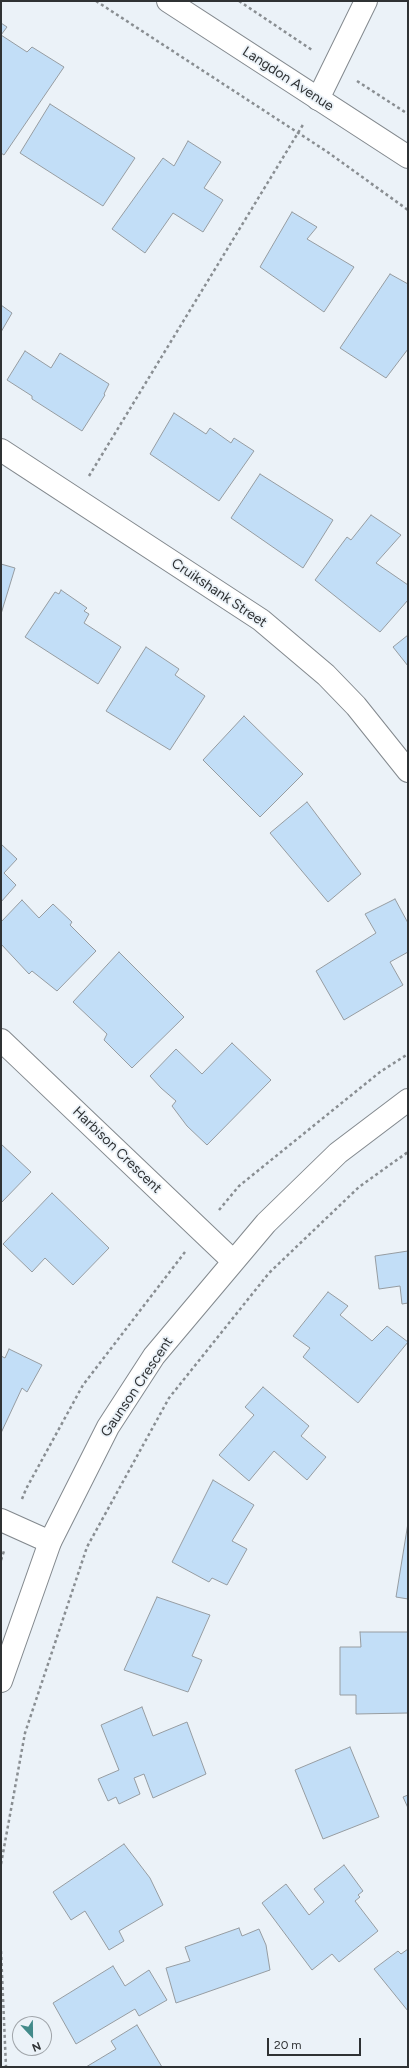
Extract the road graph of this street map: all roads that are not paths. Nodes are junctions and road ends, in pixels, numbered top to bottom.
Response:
1 (168, 1) edge
2 (366, 1) edge
3 (318, 99) junction
4 (408, 157) edge
5 (1, 450) edge
6 (408, 771) edge
7 (1, 1040) edge
8 (408, 1100) edge
9 (232, 1260) junction
10 (1, 1520) edge
11 (50, 1542) junction
12 (1, 1681) edge

1 - 3 street, Langdon Avenue
2 - 3 street
3 - 4 street, Langdon Avenue
5 - 6 street, Cruikshank Street
7 - 9 street, Harbison Crescent
8 - 9 street, Gaunson Crescent
9 - 11 street, Gaunson Crescent
10 - 11 street
11 - 12 street, Gaunson Crescent

